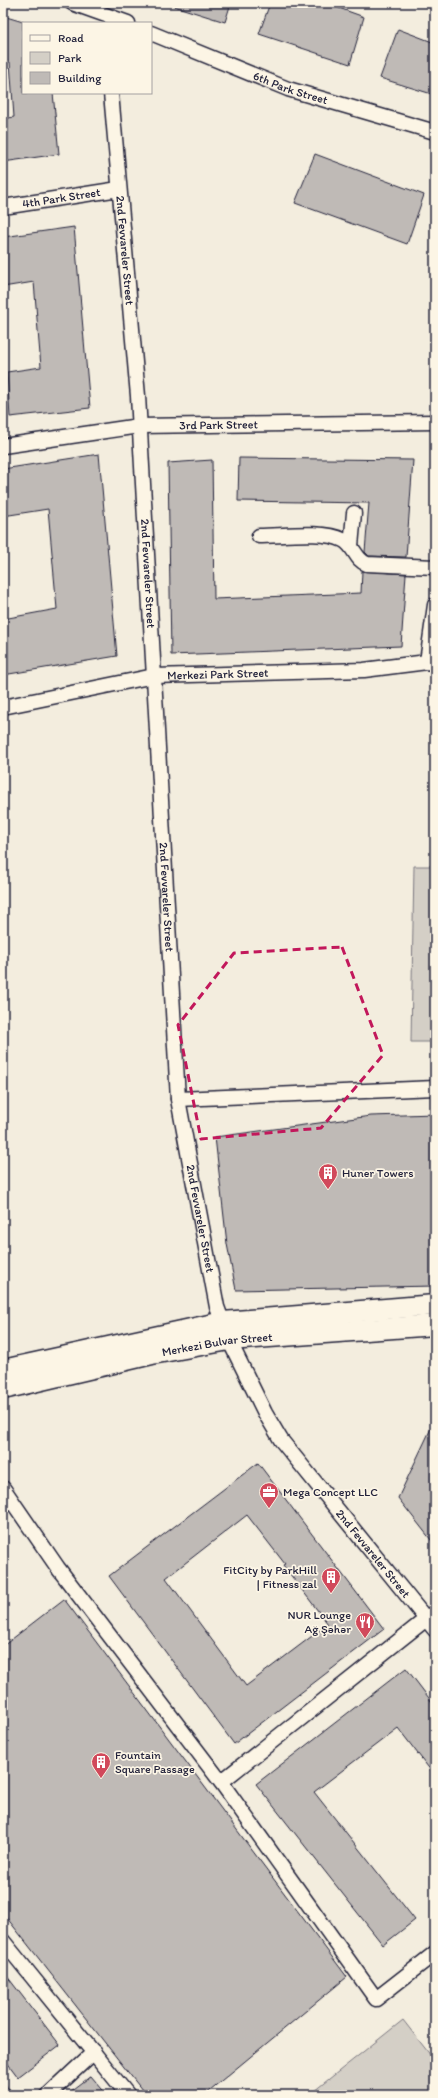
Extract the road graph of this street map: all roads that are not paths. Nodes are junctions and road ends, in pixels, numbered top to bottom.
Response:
1 (72, 3) edge
2 (107, 19) edge
3 (123, 22) edge
4 (152, 32) edge
5 (111, 94) edge
6 (435, 132) edge
7 (119, 189) junction
8 (3, 207) edge
9 (435, 422) edge
10 (140, 426) junction
11 (3, 446) edge
12 (354, 513) dead end
13 (259, 536) dead end
14 (351, 546) junction
15 (435, 566) edge
16 (435, 605) edge
17 (431, 663) edge
18 (154, 676) junction
19 (3, 707) edge
20 (435, 1088) edge
21 (178, 1099) junction
22 (435, 1305) edge
23 (223, 1322) junction
24 (435, 1325) edge
25 (229, 1340) junction
26 (3, 1370) edge
27 (3, 1389) edge
28 (3, 1488) edge
29 (432, 1620) edge
30 (221, 1782) junction
31 (4, 1943) edge
32 (435, 1953) edge
33 (94, 2052) junction
34 (48, 2095) edge
35 (128, 2095) edge

1 - 2 street
2 - 3 street
4 - 6 street, 6th Park Street
5 - 7 street, 2nd Fevvareler Street
7 - 8 street, 4th Park Street
7 - 10 street, 2nd Fevvareler Street
9 - 10 street, 3rd Park Street
10 - 11 street, 3rd Park Street
10 - 18 street, 2nd Fevvareler Street
12 - 14 street
13 - 14 street
14 - 15 street
16 - 17 street
17 - 18 street, Merkezi Park Street
18 - 19 street, Merkezi Park Street
18 - 21 street, 2nd Fevvareler Street
20 - 21 street
21 - 23 street, 2nd Fevvareler Street
22 - 23 street, Merkezi Bulvar Street
23 - 25 street, 2nd Fevvareler Street
23 - 26 street, Merkezi Bulvar Street
24 - 25 street, Merkezi Bulvar Street
25 - 27 street, Merkezi Bulvar Street
25 - 29 street, 2nd Fevvareler Street
28 - 30 street
29 - 30 street
30 - 32 street
31 - 33 street
33 - 34 street
33 - 35 street

